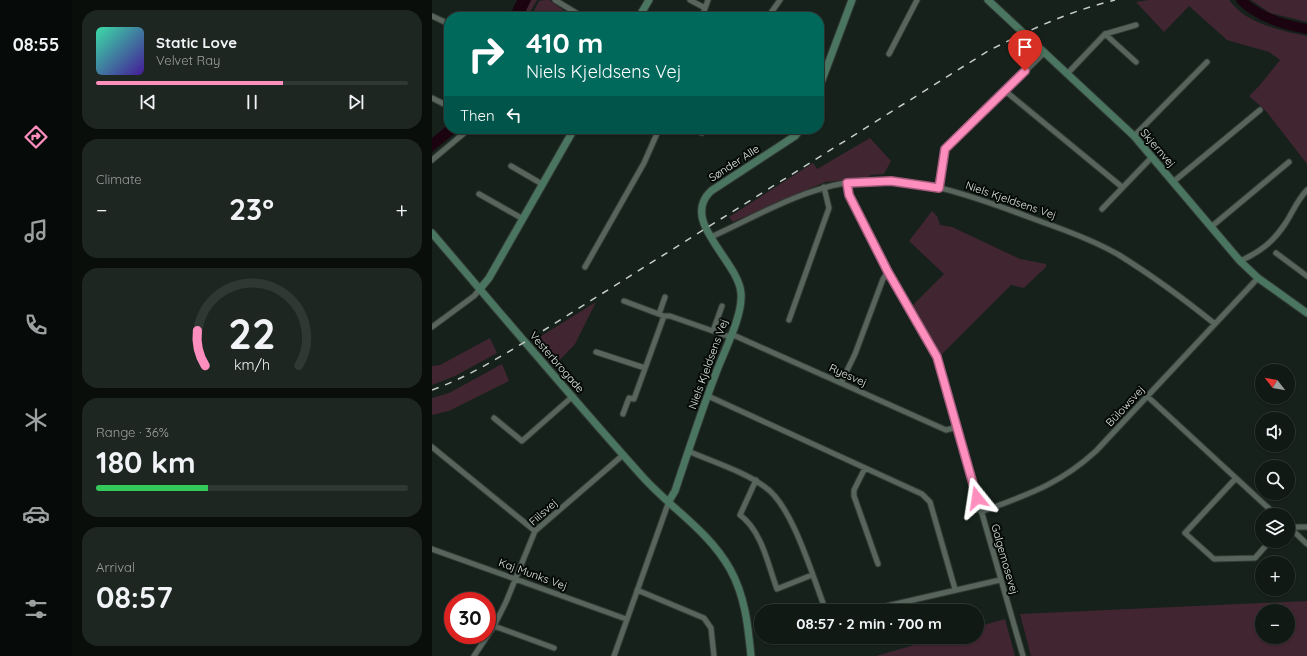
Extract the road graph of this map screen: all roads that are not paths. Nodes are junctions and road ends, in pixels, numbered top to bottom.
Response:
1 (555, 0) edge
2 (649, 0) edge
3 (690, 0) edge
4 (708, 0) edge
5 (780, 0) edge
6 (852, 0) edge
7 (917, 0) edge
8 (988, 0) edge
9 (705, 8) junction
10 (575, 12) edge
11 (642, 12) edge
12 (704, 12) edge
13 (772, 12) edge
14 (432, 16) edge
15 (444, 22) edge
16 (1136, 25) dead end
17 (1106, 34) junction
18 (1045, 52) junction
19 (889, 54) dead end
20 (1136, 62) dead end
21 (1207, 62) dead end
22 (1067, 74) junction
23 (824, 75) edge
24 (1004, 90) junction
25 (432, 98) edge
26 (444, 104) dead end
27 (1260, 110) dead end
28 (463, 134) edge
29 (571, 134) edge
30 (657, 134) edge
31 (795, 136) edge
32 (1134, 136) junction
33 (1152, 157) junction
34 (432, 160) edge
35 (1289, 162) dead end
36 (511, 166) dead end
37 (1173, 182) junction
38 (847, 183) junction
39 (542, 184) junction
40 (824, 187) junction
41 (1122, 187) junction
42 (939, 188) junction
43 (1307, 190) edge
44 (479, 194) dead end
45 (1102, 210) dead end
46 (522, 219) junction
47 (1211, 227) junction
48 (706, 228) joint
49 (432, 233) edge
50 (711, 237) junction
51 (1276, 253) dead end
52 (1240, 261) junction
53 (585, 267) dead end
54 (888, 272) junction
55 (1307, 276) edge
56 (1258, 278) junction
57 (480, 289) junction
58 (665, 297) dead end
59 (624, 301) dead end
60 (722, 306) dead end
61 (1307, 313) edge
62 (661, 315) junction
63 (789, 320) dead end
64 (1214, 324) junction
65 (432, 328) edge
66 (713, 331) junction
67 (730, 335) junction
68 (596, 352) dead end
69 (645, 368) junction
70 (841, 383) junction
71 (573, 396) junction
72 (708, 396) junction
73 (1147, 396) junction
74 (623, 414) dead end
75 (494, 418) dead end
76 (958, 427) junction
77 (432, 447) edge
78 (688, 451) junction
79 (623, 455) junction
80 (865, 468) junction
81 (1236, 478) junction
82 (756, 480) junction
83 (669, 501) junction
84 (1268, 508) edge
85 (981, 512) junction
86 (1295, 526) edge
87 (1307, 527) edge
88 (535, 531) junction
89 (1295, 533) edge
90 (1307, 544) edge
91 (432, 548) edge
92 (1264, 548) edge
93 (878, 564) dead end
94 (812, 575) junction
95 (515, 578) junction
96 (1000, 580) junction
97 (955, 589) junction
98 (637, 590) junction
99 (823, 604) edge
100 (894, 604) edge
101 (626, 619) junction
102 (496, 621) edge
103 (496, 627) edge
104 (482, 644) edge
105 (554, 648) dead end
106 (474, 656) edge
107 (614, 656) edge
108 (714, 656) edge
109 (751, 656) edge
110 (1022, 656) edge

1 - 10 street
2 - 11 street
3 - 9 street
4 - 9 street
5 - 13 street
6 - 23 street
7 - 19 street
8 - 18 street, Skjernvej
9 - 12 street
14 - 15 street
16 - 17 street
17 - 20 street
17 - 22 street
18 - 22 street, Skjernvej
18 - 24 street
21 - 32 street
22 - 32 street, Skjernvej
24 - 41 street
24 - 42 street
25 - 26 street
27 - 37 street
28 - 34 street
29 - 39 street
30 - 53 street
31 - 48 street, Sønder Alle
32 - 33 street, Skjernvej
33 - 37 street, Skjernvej
33 - 41 street
35 - 47 street
36 - 39 street
37 - 47 street, Skjernvej
38 - 40 street, Niels Kjeldsens Vej
38 - 42 street, Niels Kjeldsens Vej
38 - 54 street, Galgemosevej
39 - 46 street
40 - 50 street, Niels Kjeldsens Vej
40 - 63 street
41 - 45 street
42 - 64 street, Niels Kjeldsens Vej
43 - 52 street
44 - 46 street
46 - 57 street
47 - 52 street, Skjernvej
48 - 50 street, Niels Kjeldsens Vej
49 - 57 street, Vesterbrogade
50 - 67 street, Niels Kjeldsens Vej
51 - 55 street
52 - 56 street, Skjernvej
54 - 70 street
54 - 76 street, Galgemosevej
56 - 61 street, Skjernvej
56 - 64 street, Bülowsvej
57 - 65 street
57 - 71 street, Vesterbrogade
58 - 62 street
59 - 62 street, Ryesvej
60 - 66 street
62 - 66 street, Ryesvej
62 - 69 street
64 - 73 street, Bülowsvej
66 - 67 street, Ryesvej
67 - 70 street, Ryesvej
67 - 72 street, Niels Kjeldsens Vej
68 - 69 street
69 - 74 street
70 - 76 street, Ryesvej
71 - 75 street
71 - 79 street, Vesterbrogade
72 - 78 street, Niels Kjeldsens Vej
72 - 80 street
73 - 81 street
73 - 85 street, Bülowsvej
76 - 85 street, Galgemosevej
77 - 88 street
78 - 82 street
78 - 83 street, Niels Kjeldsens Vej
79 - 83 street, Vesterbrogade
79 - 88 street, Fiilsvej
80 - 93 street
80 - 97 street
81 - 84 street
81 - 92 street
82 - 94 street
82 - 94 street
83 - 98 street
83 - 109 street, Vesterbrogade
85 - 96 street, Galgemosevej
86 - 87 street
88 - 95 street, Fiilsvej
89 - 90 street
91 - 95 street, Kaj Munks Vej
94 - 99 street
95 - 101 street, Kaj Munks Vej
95 - 102 street, Fiilsvej
96 - 97 street
96 - 110 street, Galgemosevej
97 - 100 street
98 - 101 street
98 - 108 street
101 - 107 street
103 - 105 street
104 - 106 street, Fiilsvej

